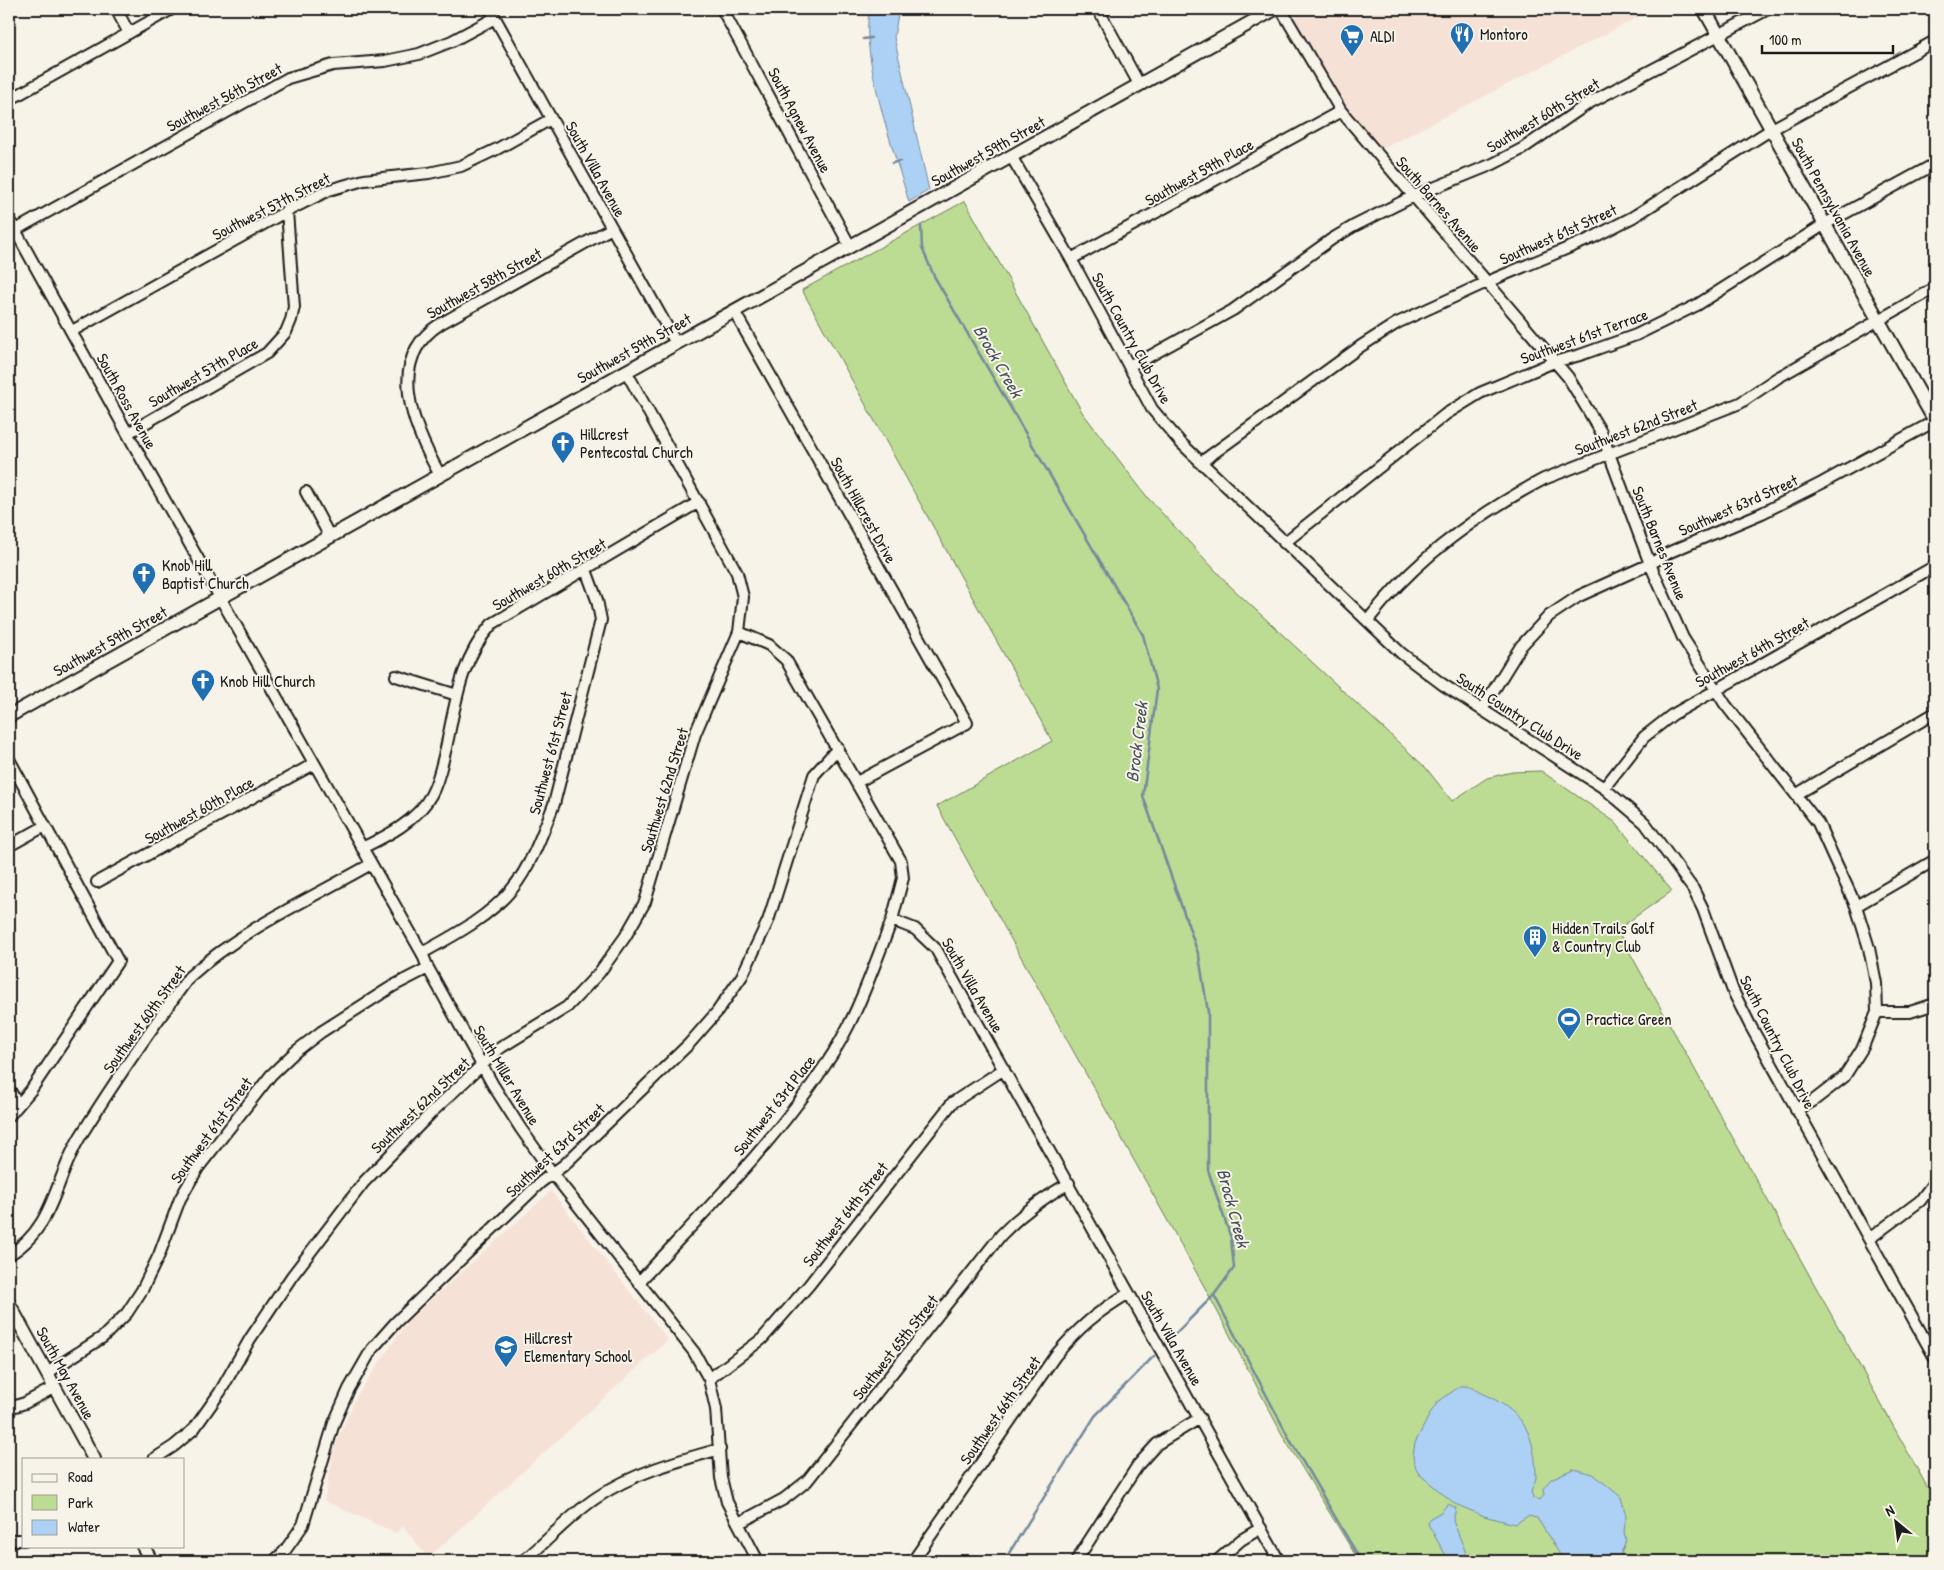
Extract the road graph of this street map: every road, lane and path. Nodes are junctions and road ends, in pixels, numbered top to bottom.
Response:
1 (116, 9) edge
2 (172, 9) edge
3 (722, 9) edge
4 (1098, 9) edge
5 (1275, 9) edge
6 (1281, 9) edge
7 (1704, 9) edge
8 (1768, 9) edge
9 (492, 13) edge
10 (129, 33) junction
11 (1719, 35) junction
12 (1935, 41) edge
13 (1139, 84) junction
14 (9, 100) edge
15 (1341, 111) junction
16 (551, 119) junction
17 (1772, 129) junction
18 (1011, 156) junction
19 (1935, 164) edge
20 (1414, 196) junction
21 (287, 211) junction
22 (9, 219) edge
23 (1825, 224) junction
24 (612, 228) junction
25 (12, 231) edge
26 (850, 246) junction
27 (1071, 259) junction
28 (1487, 282) junction
29 (1935, 288) edge
30 (734, 311) junction
31 (1878, 319) junction
32 (72, 331) junction
33 (676, 343) junction
34 (1554, 362) junction
35 (1128, 365) junction
36 (626, 371) junction
37 (1935, 421) edge
38 (128, 433) junction
39 (1608, 454) junction
40 (1200, 463) junction
41 (440, 475) junction
42 (306, 492) dead end
43 (699, 502) junction
44 (330, 537) junction
45 (1284, 544) junction
46 (1650, 564) junction
47 (1935, 566) edge
48 (586, 570) junction
49 (220, 598) junction
50 (1368, 620) junction
51 (739, 632) junction
52 (396, 676) dead end
53 (1715, 690) junction
54 (457, 695) junction
55 (1482, 709) junction
56 (1935, 713) edge
57 (9, 716) edge
58 (838, 748) junction
59 (9, 759) edge
60 (314, 764) junction
61 (857, 782) junction
62 (1604, 788) junction
63 (1797, 794) junction
64 (45, 826) junction
65 (9, 846) edge
66 (362, 848) junction
67 (1935, 860) edge
68 (371, 864) junction
69 (97, 882) dead end
70 (1856, 906) junction
71 (892, 920) junction
72 (422, 953) junction
73 (428, 968) junction
74 (1935, 1004) edge
75 (1877, 1012) junction
76 (483, 1065) junction
77 (1004, 1069) junction
78 (9, 1089) edge
79 (18, 1105) junction
80 (1796, 1110) junction
81 (9, 1116) edge
82 (553, 1174) junction
83 (1935, 1181) edge
84 (1069, 1183) junction
85 (1869, 1239) junction
86 (9, 1255) edge
87 (639, 1282) junction
88 (1129, 1293) junction
89 (9, 1304) edge
90 (1935, 1358) edge
91 (47, 1373) junction
92 (709, 1379) junction
93 (54, 1387) junction
94 (9, 1408) edge
95 (1200, 1418) junction
96 (720, 1449) junction
97 (93, 1458) edge
98 (156, 1458) edge
99 (739, 1523) junction
100 (1261, 1528) junction
101 (9, 1540) edge
102 (22, 1540) edge
103 (144, 1548) edge
104 (151, 1561) edge
105 (274, 1561) edge
106 (523, 1561) edge
107 (758, 1561) edge
108 (914, 1561) edge
109 (1076, 1561) edge
110 (1217, 1561) edge
111 (1279, 1561) edge

1 - 10 street
2 - 10 street
3 - 26 street, South Agnew Avenue
4 - 13 street
5 - 13 main road, Southwest 59th Street
6 - 15 street, South Barnes Avenue
7 - 11 main road, South Pennsylvania Avenue
8 - 11 street, Southwest 60th Street
9 - 16 street, South Villa Avenue
9 - 25 street, Southwest 56th Street
10 - 14 street
11 - 17 main road, South Pennsylvania Avenue
11 - 20 street, Southwest 60th Street
12 - 17 street, Southwest 61st Street
13 - 18 main road, Southwest 59th Street
15 - 20 street, South Barnes Avenue
15 - 27 street, Southwest 59th Place
16 - 21 street, Southwest 57th Street
16 - 24 street, South Villa Avenue
17 - 23 main road, South Pennsylvania Avenue
17 - 28 street, Southwest 61st Street
18 - 26 main road, Southwest 59th Street
18 - 27 street, South Country Club Drive
19 - 23 street, Southwest 61st Terrace
20 - 28 street, South Barnes Avenue
20 - 35 street, Southwest 60th Street
21 - 32 street, Southwest 57th Street
21 - 38 street, Southwest 57th Place
22 - 25 street, South Ross Avenue
23 - 31 main road, South Pennsylvania Avenue
23 - 34 street, Southwest 61st Terrace
24 - 33 street, South Villa Avenue
24 - 41 street, Southwest 58th Street
25 - 32 street, South Ross Avenue
26 - 30 main road, Southwest 59th Street
27 - 35 street, South Country Club Drive
28 - 34 street, South Barnes Avenue
28 - 40 street, Southwest 61st Street
29 - 31 street, Southwest 62nd Street
30 - 33 main road, Southwest 59th Street
30 - 61 street, South Hillcrest Drive
31 - 37 main road, South Pennsylvania Avenue
31 - 39 street, Southwest 62nd Street
32 - 38 street, South Ross Avenue
33 - 36 main road, Southwest 59th Street
34 - 39 street, South Barnes Avenue
34 - 45 street, Southwest 61st Terrace
35 - 40 street, South Country Club Drive
36 - 41 main road, Southwest 59th Street
36 - 43 street
37 - 46 street, Southwest 63rd Street
38 - 49 street, South Ross Avenue
39 - 46 street, South Barnes Avenue
39 - 50 street, Southwest 62nd Street
40 - 45 street, South Country Club Drive
41 - 44 main road, Southwest 59th Street
42 - 44 street
43 - 48 street, Southwest 60th Street
43 - 51 street
44 - 49 main road, Southwest 59th Street
45 - 50 street, South Country Club Drive
46 - 53 street, South Barnes Avenue
46 - 55 street, Southwest 63rd Street
47 - 53 street, Southwest 64th Street
48 - 54 street, Southwest 60th Street
48 - 72 street, Southwest 61st Street
49 - 57 main road, Southwest 59th Street
49 - 60 street, South Miller Avenue
50 - 55 street, South Country Club Drive
51 - 58 street
51 - 76 street, Southwest 62nd Street
52 - 54 street
53 - 62 street, Southwest 64th Street
53 - 63 street, South Barnes Avenue
54 - 66 street, Southwest 60th Street
55 - 62 street, South Country Club Drive
56 - 63 street
58 - 61 street
58 - 82 street, Southwest 63rd Street
59 - 64 street
60 - 66 street, South Miller Avenue
60 - 69 street, Southwest 60th Place
61 - 71 street
62 - 80 street, South Country Club Drive
63 - 70 street, South Barnes Avenue
64 - 65 street
64 - 79 street
66 - 68 street, South Miller Avenue
67 - 70 street
68 - 72 street, South Miller Avenue
68 - 86 street, Southwest 60th Street
70 - 75 street, South Barnes Avenue
71 - 77 street, South Villa Avenue
71 - 87 street, Southwest 63rd Place
72 - 73 street, South Miller Avenue
73 - 76 street, South Miller Avenue
73 - 91 street, Southwest 61st Street
74 - 75 street
75 - 80 street, South Barnes Avenue
76 - 82 street, South Miller Avenue
76 - 98 street, Southwest 62nd Street
77 - 84 street, South Villa Avenue
77 - 92 street, Southwest 64th Street
78 - 79 street
79 - 81 street
80 - 85 street, South Country Club Drive
82 - 87 street, South Miller Avenue
82 - 105 street, Southwest 63rd Street
83 - 85 street
84 - 88 street, South Villa Avenue
84 - 99 street, Southwest 65th Street
85 - 90 street, South Country Club Drive
87 - 92 street, South Miller Avenue
88 - 95 street, South Villa Avenue
88 - 108 street, Southwest 66th Street
89 - 91 main road, South May Avenue
91 - 93 main road, South May Avenue
92 - 96 street, South Miller Avenue
93 - 94 street
93 - 97 main road, South May Avenue
95 - 100 street, South Villa Avenue
95 - 109 street
96 - 99 street, South Miller Avenue
96 - 106 street
99 - 107 street, South Miller Avenue
100 - 110 street
100 - 111 street, South Villa Avenue
101 - 102 street
103 - 104 main road

